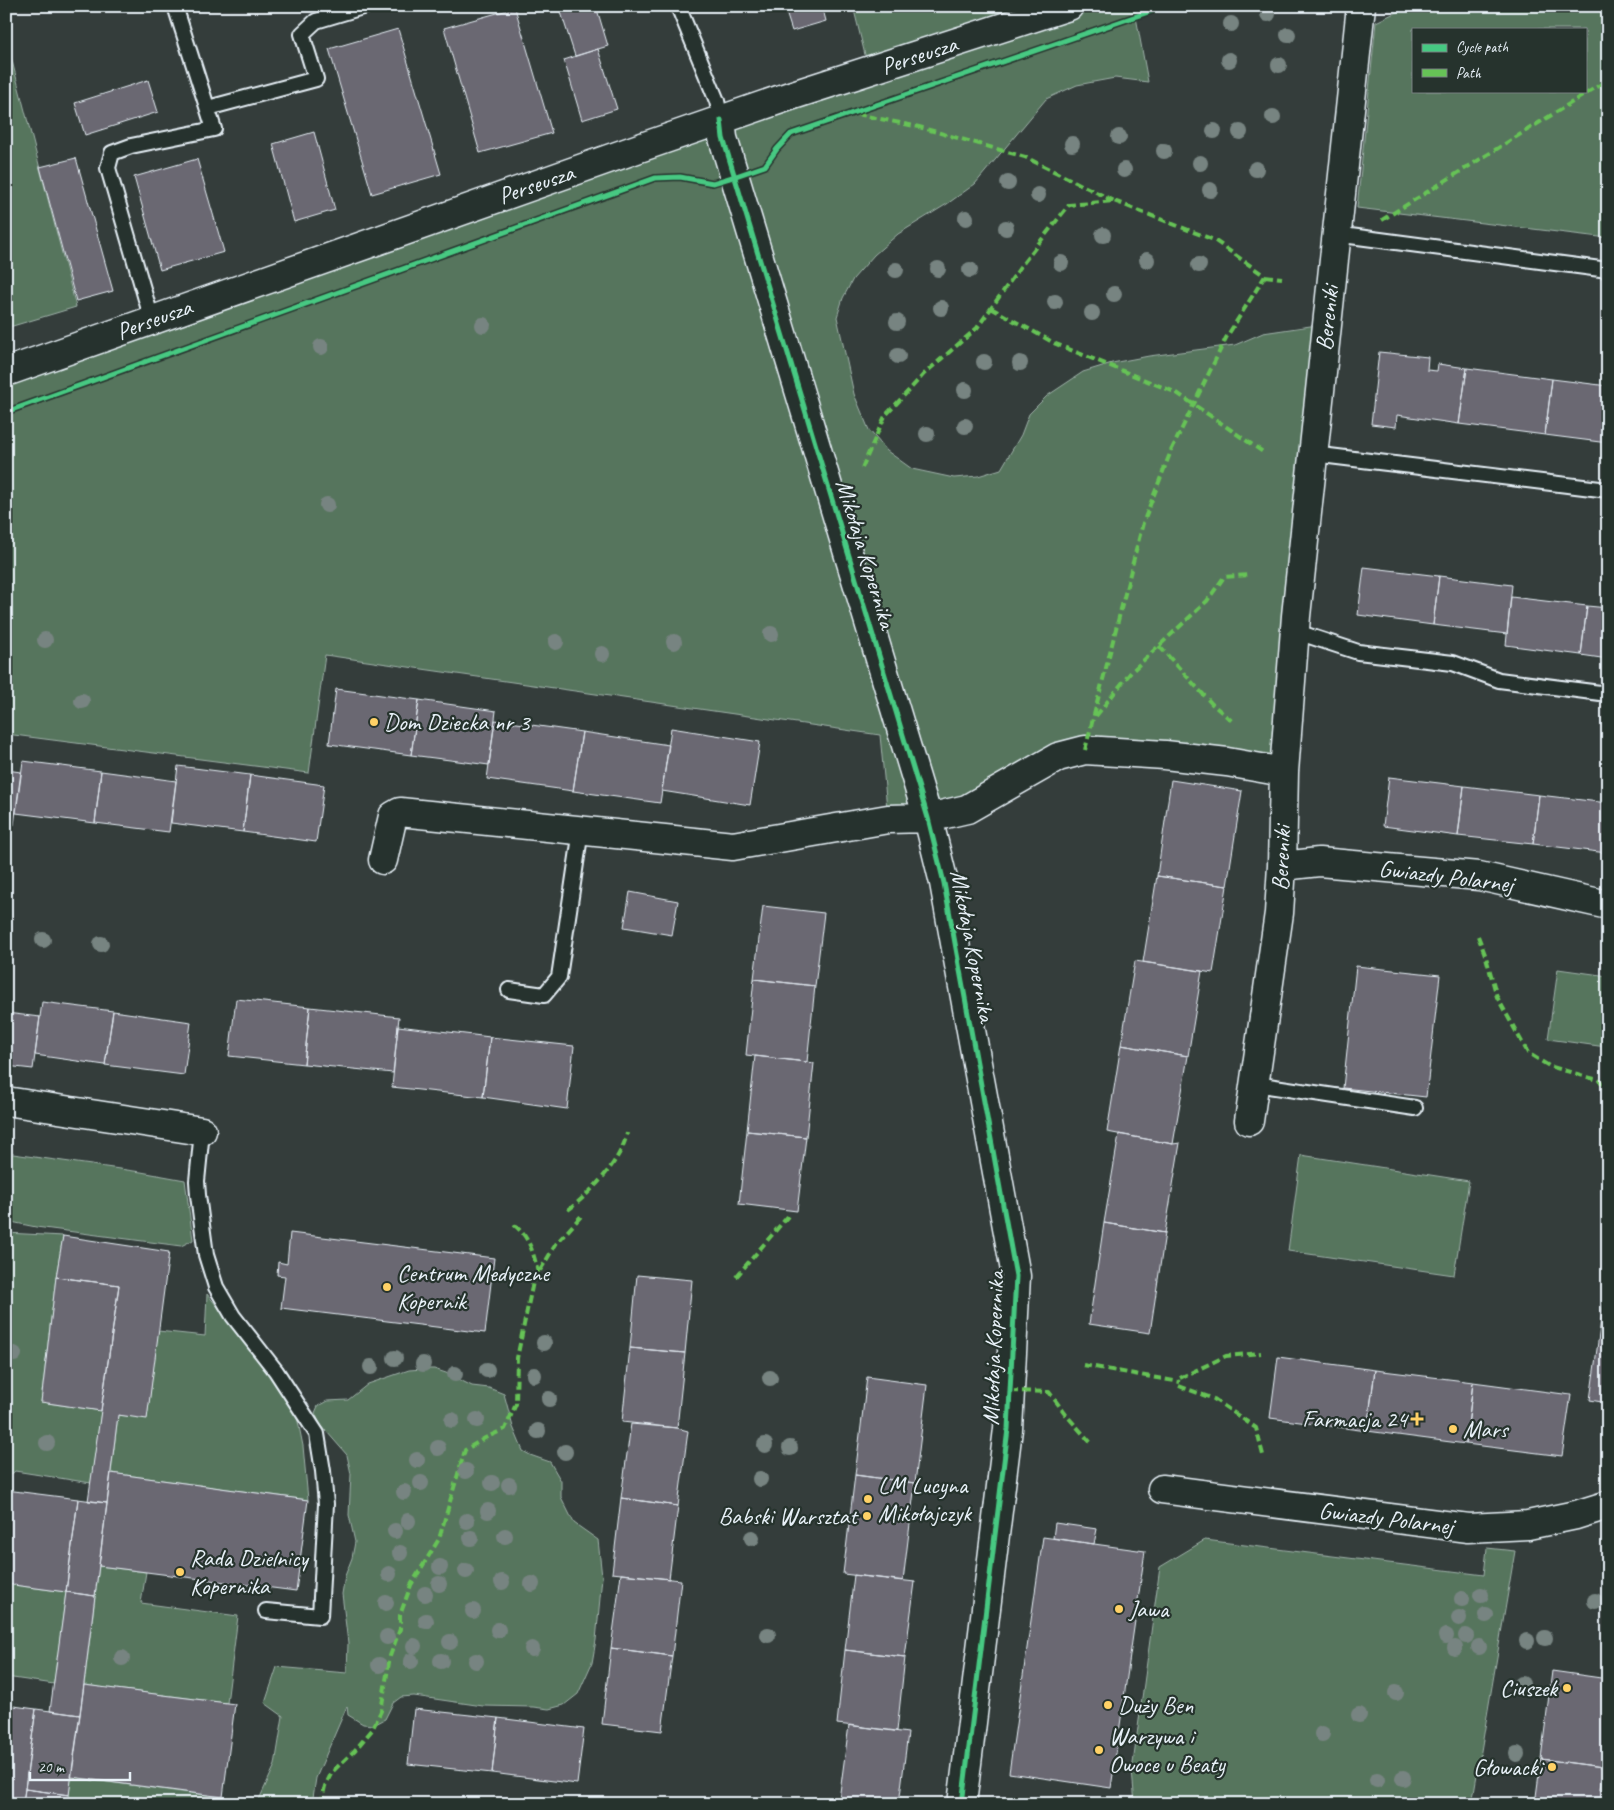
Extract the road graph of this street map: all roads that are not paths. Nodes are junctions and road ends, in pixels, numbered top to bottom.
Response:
1 (176, 6) edge
2 (366, 6) edge
3 (678, 6) edge
4 (1069, 6) edge
5 (1361, 6) edge
6 (208, 108) junction
7 (720, 120) junction
8 (1335, 234) junction
9 (1608, 270) edge
10 (152, 320) junction
11 (6, 372) edge
12 (1313, 454) junction
13 (1608, 490) edge
14 (1294, 631) junction
15 (1608, 694) edge
16 (1284, 772) junction
17 (928, 818) junction
18 (581, 830) junction
19 (383, 860) dead end
20 (1282, 866) junction
21 (1608, 905) edge
22 (509, 990) dead end
23 (1255, 1084) junction
24 (6, 1101) edge
25 (1415, 1108) dead end
26 (1249, 1121) dead end
27 (202, 1131) joint
28 (1162, 1489) dead end
29 (1608, 1505) edge
30 (266, 1611) dead end
31 (962, 1804) edge

1 - 6 lane
2 - 6 lane
3 - 7 lane
4 - 7 street, Perseusza
5 - 8 street, Bereniki
6 - 10 lane
7 - 10 street, Perseusza
7 - 17 street, Mikołaja Kopernika
8 - 9 lane
8 - 12 street, Bereniki
10 - 11 street, Perseusza
12 - 13 lane
12 - 14 street, Bereniki
14 - 15 lane
14 - 16 street, Bereniki
16 - 17 street
16 - 20 street, Bereniki
17 - 18 street
17 - 31 street, Mikołaja Kopernika
18 - 19 street
18 - 22 lane
20 - 21 street, Gwiazdy Polarnej
20 - 23 street, Bereniki
23 - 25 lane
23 - 26 street, Bereniki
24 - 27 street
27 - 30 lane
28 - 29 street, Gwiazdy Polarnej

